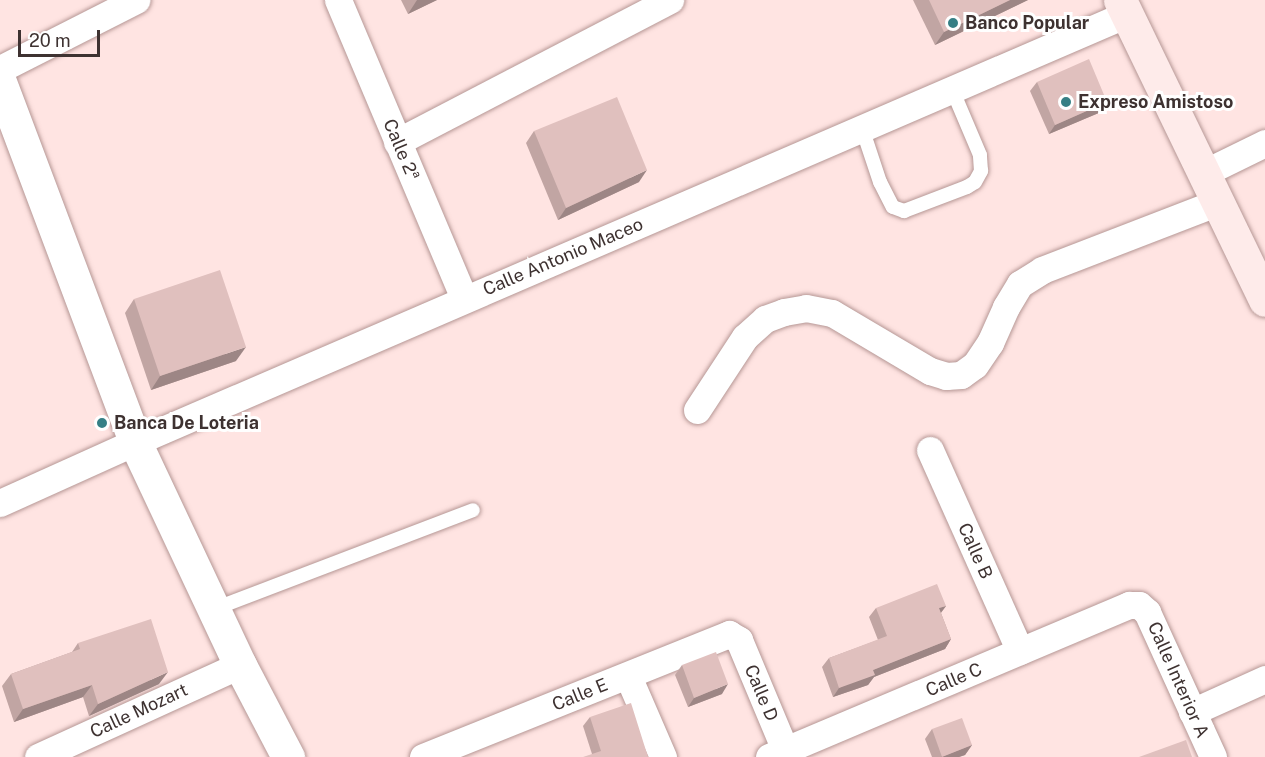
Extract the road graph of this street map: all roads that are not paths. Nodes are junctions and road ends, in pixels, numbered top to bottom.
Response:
1 (136, 0) edge
2 (338, 0) edge
3 (670, 0) edge
4 (1124, 7) edge
5 (0, 69) edge
6 (0, 82) edge
7 (952, 89) junction
8 (861, 128) junction
9 (397, 142) junction
10 (1265, 143) edge
11 (1211, 187) junction
12 (464, 299) junction
13 (1265, 300) edge
14 (696, 410) dead end
15 (135, 442) junction
16 (930, 450) dead end
17 (0, 502) edge
18 (473, 510) dead end
19 (1139, 605) joint
20 (214, 609) junction
21 (736, 636) joint
22 (1020, 651) junction
23 (240, 665) junction
24 (628, 676) junction
25 (1265, 679) edge
26 (1192, 712) junction
27 (777, 754) edge
28 (38, 757) edge
29 (288, 757) edge
30 (423, 757) edge
31 (663, 757) edge
32 (1213, 757) edge

1 - 5 street
2 - 9 street, Calle 2ª
3 - 9 street
4 - 7 street, Calle Antonio Maceo
4 - 11 main road
6 - 15 street
7 - 8 street, Calle Antonio Maceo
7 - 8 lane
8 - 12 street, Calle Antonio Maceo
9 - 12 street, Calle 2ª
10 - 11 street
11 - 13 main road
11 - 14 street
12 - 15 street, Calle Antonio Maceo
15 - 17 street, Calle Antonio Maceo
15 - 20 street
16 - 22 street, Calle B
18 - 20 lane
19 - 22 street, Calle C
19 - 26 street, Calle Interior A
20 - 23 street
21 - 24 street, Calle E
21 - 27 street, Calle D
22 - 27 street, Calle C
23 - 28 street, Calle Mozart
23 - 29 street
24 - 30 street, Calle E
24 - 31 street
25 - 26 street
26 - 32 street, Calle Interior A

